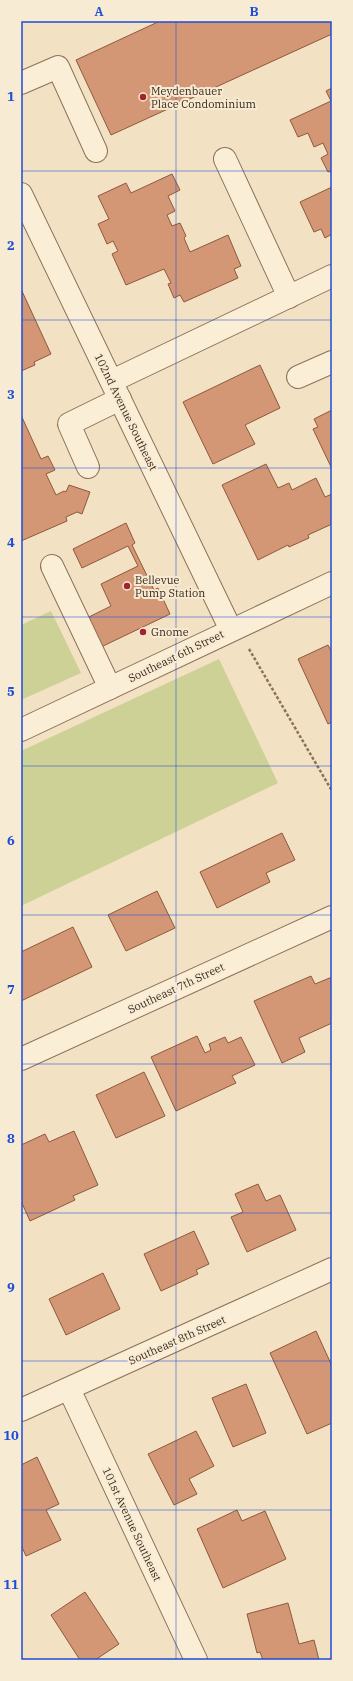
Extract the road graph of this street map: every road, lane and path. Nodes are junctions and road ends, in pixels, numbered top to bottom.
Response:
1 (21, 83) edge
2 (96, 151) dead end
3 (225, 159) dead end
4 (21, 194) edge
5 (332, 276) edge
6 (289, 297) junction
7 (332, 362) edge
8 (298, 377) dead end
9 (116, 390) junction
10 (88, 468) dead end
11 (52, 566) dead end
12 (332, 583) edge
13 (234, 629) junction
14 (110, 688) junction
15 (21, 730) edge
16 (332, 791) edge
17 (332, 917) edge
18 (21, 1059) edge
19 (332, 1269) edge
20 (69, 1389) junction
21 (21, 1410) edge
22 (196, 1660) edge

1 - 2 street
3 - 6 street
4 - 9 street, 102nd Avenue Southeast
5 - 6 street
6 - 9 street
7 - 8 street
9 - 10 street
9 - 13 street, 102nd Avenue Southeast
11 - 14 street
12 - 13 street, Southeast 6th Street
13 - 14 street, Southeast 6th Street
13 - 16 path
14 - 15 street, Southeast 6th Street
17 - 18 street, Southeast 7th Street
19 - 20 street, Southeast 8th Street
20 - 21 street, Southeast 8th Street
20 - 22 street, 101st Avenue Southeast

